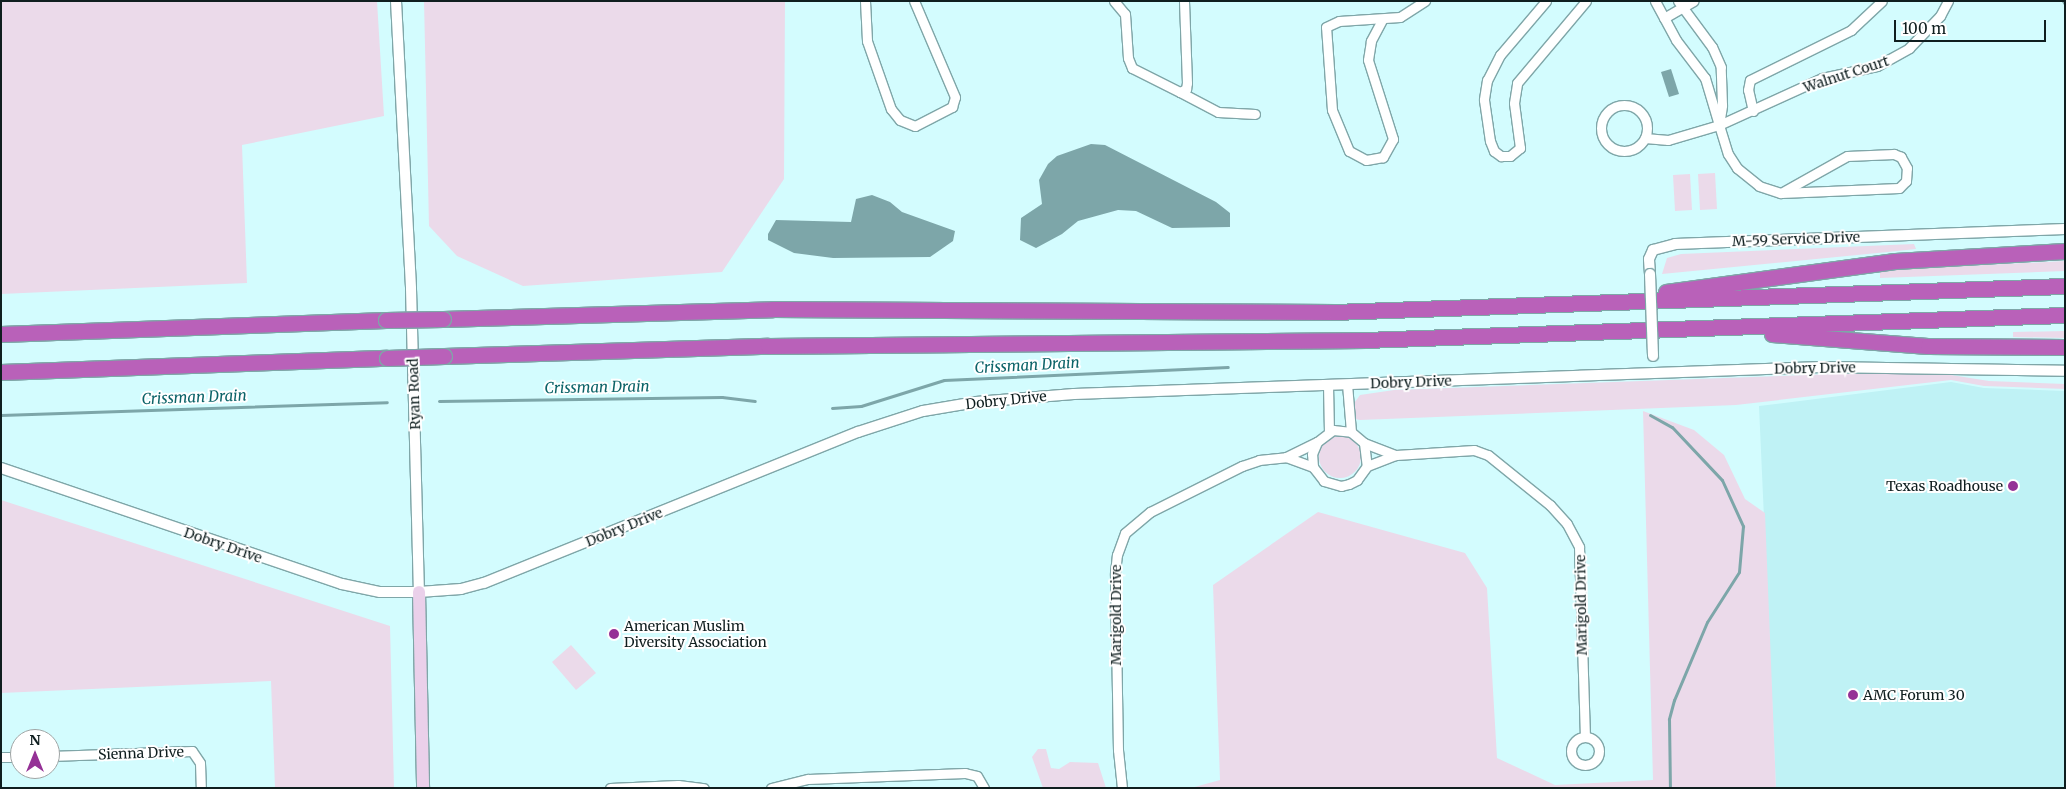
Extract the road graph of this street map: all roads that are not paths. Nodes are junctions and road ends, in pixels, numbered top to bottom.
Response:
1 (396, 1) edge
2 (865, 1) edge
3 (914, 1) edge
4 (1114, 1) edge
5 (1184, 1) edge
6 (1425, 1) edge
7 (1546, 1) edge
8 (1586, 1) edge
9 (1655, 1) edge
10 (1693, 1) edge
11 (1882, 1) edge
12 (1948, 1) edge
13 (1681, 4) edge
14 (1664, 18) junction
15 (1382, 20) junction
16 (1180, 92) junction
17 (1753, 110) junction
18 (1255, 114) dead end
19 (1719, 125) junction
20 (1645, 138) junction
21 (1781, 193) junction
22 (2065, 229) edge
23 (2065, 251) edge
24 (2065, 286) edge
25 (1583, 304) junction
26 (2065, 315) edge
27 (1696, 328) junction
28 (1, 334) edge
29 (2065, 347) edge
30 (2065, 371) edge
31 (1, 372) edge
32 (1653, 373) junction
33 (1347, 384) junction
34 (1328, 385) junction
35 (1329, 432) junction
36 (1351, 432) junction
37 (1316, 442) junction
38 (1364, 443) junction
39 (1396, 455) junction
40 (1286, 457) junction
41 (1367, 466) junction
42 (1, 468) edge
43 (1314, 468) junction
44 (420, 592) junction
45 (1585, 737) dead end
46 (60, 756) edge
47 (201, 788) edge
48 (422, 788) edge
49 (610, 788) edge
50 (704, 788) edge
51 (772, 788) edge
52 (984, 788) edge
53 (1122, 788) edge

1 - 44 street, Ryan Road
2 - 3 street
4 - 16 street
5 - 16 street
6 - 15 street
7 - 8 street
9 - 14 street
10 - 13 street
11 - 17 street
12 - 17 street, Walnut Court
13 - 14 street
13 - 19 street
14 - 19 street
15 - 15 street
16 - 18 street
17 - 19 street, Walnut Court
19 - 20 street, Walnut Court
19 - 21 street
20 - 20 street
21 - 21 street
22 - 32 street, M-59 Service Drive, bridge
23 - 25 highway
24 - 25 highway
25 - 28 highway, bridge
26 - 27 highway
27 - 29 highway
27 - 31 highway, bridge
30 - 32 street, Dobry Drive
32 - 33 street, Dobry Drive
33 - 34 street, Dobry Drive
33 - 36 street
34 - 35 street
34 - 44 street, Dobry Drive
35 - 36 street
35 - 37 street, Marigold Drive
36 - 38 street, Marigold Drive
37 - 40 street, Marigold Drive
37 - 43 street
38 - 39 street, Marigold Drive
38 - 41 street
39 - 41 street, Marigold Drive
39 - 45 street, Marigold Drive
40 - 43 street, Marigold Drive
40 - 53 street, Marigold Drive
41 - 43 street, Marigold Drive
42 - 44 street, Dobry Drive
44 - 48 main road, Ryan Road
46 - 47 street, Sienna Drive
49 - 50 street
51 - 52 street

